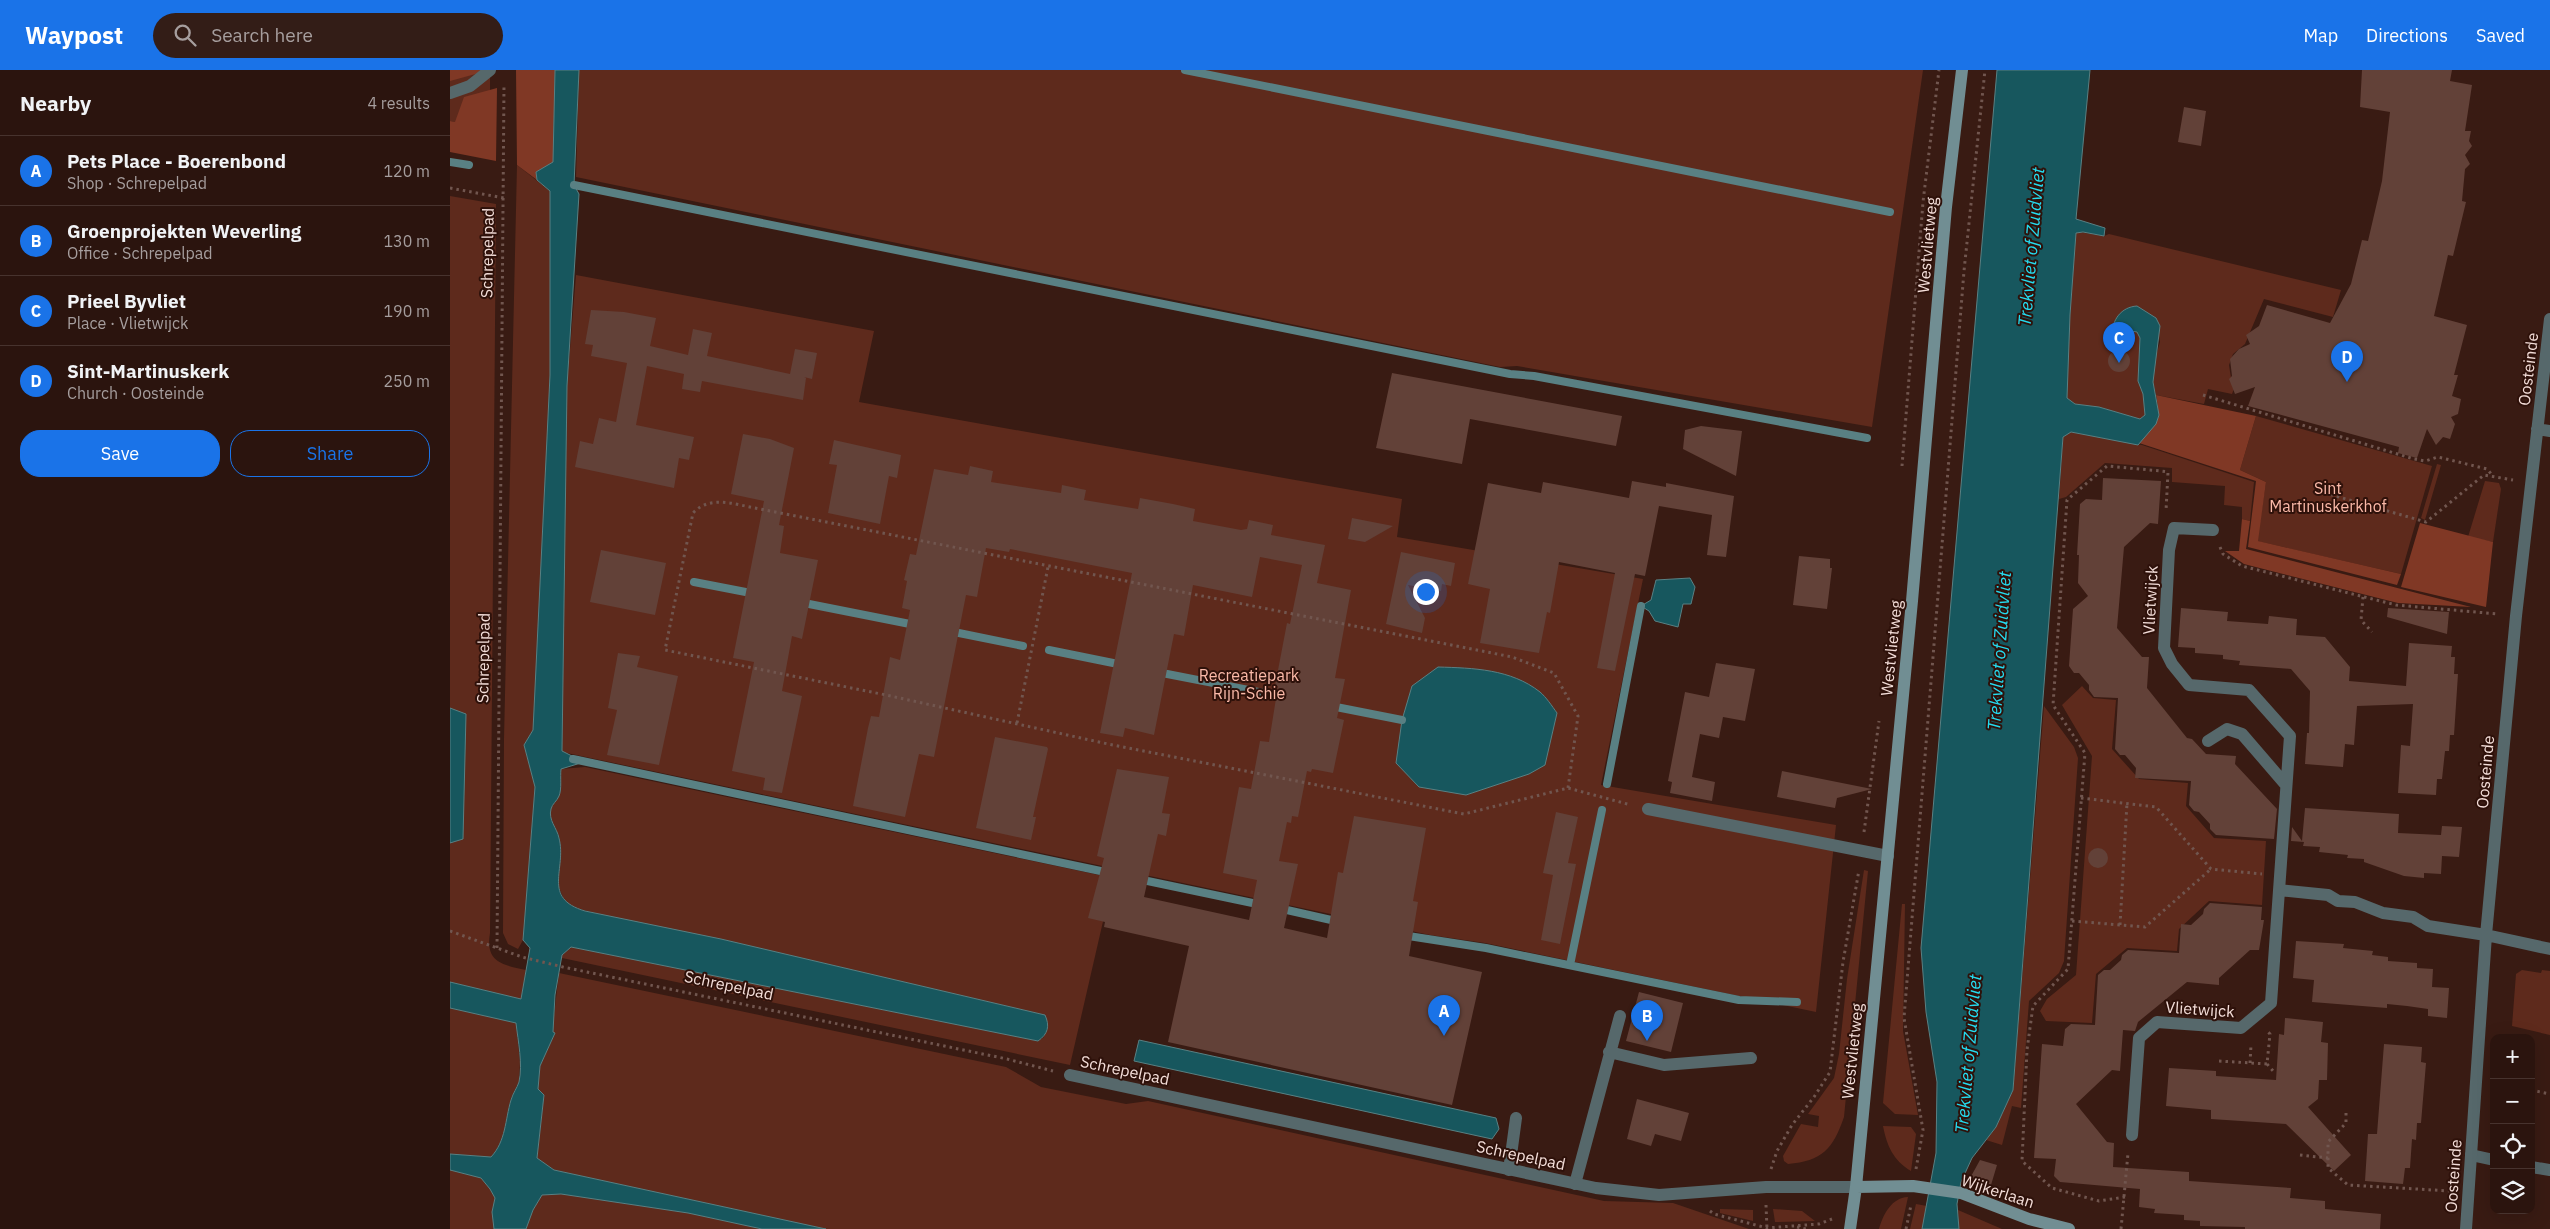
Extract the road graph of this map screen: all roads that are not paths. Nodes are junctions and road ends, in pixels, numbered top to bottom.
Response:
1 (1962, 70) edge
2 (496, 73) edge
3 (450, 93) edge
4 (2550, 319) edge
5 (2544, 430) edge
6 (2213, 530) road end
7 (2208, 741) dead end
8 (2286, 785) junction
9 (1648, 809) road end
10 (1888, 856) junction
11 (2279, 890) junction
12 (2486, 935) junction
13 (2550, 949) edge
14 (1620, 1016) dead end
15 (1609, 1052) junction
16 (1751, 1058) dead end
17 (1070, 1075) road end
18 (1516, 1118) dead end
19 (2132, 1135) road end
20 (2472, 1155) junction
21 (2490, 1159) edge
22 (2535, 1167) edge
23 (1508, 1170) junction
24 (2550, 1170) edge
25 (1575, 1184) junction
26 (1856, 1187) junction
27 (1850, 1229) edge
28 (2069, 1229) edge
29 (2466, 1229) edge

1 - 10 street, Westvlietweg
2 - 3 street
4 - 5 street, Oosteinde
5 - 12 street, Oosteinde
6 - 8 street, Vlietwijck
7 - 8 street
8 - 11 street, Vlietwijck
9 - 10 street
10 - 26 street, Westvlietweg
11 - 12 street
11 - 19 street, Vlietwijck
12 - 13 street
12 - 20 street, Oosteinde
14 - 15 street
15 - 16 street
15 - 25 street
17 - 23 street, Schrepelpad
18 - 23 street
20 - 21 street
20 - 29 street, Oosteinde
22 - 24 street
23 - 25 street, Schrepelpad
25 - 26 street, Schrepelpad
26 - 27 street, Westvlietweg
26 - 28 street, Wijkerlaan

